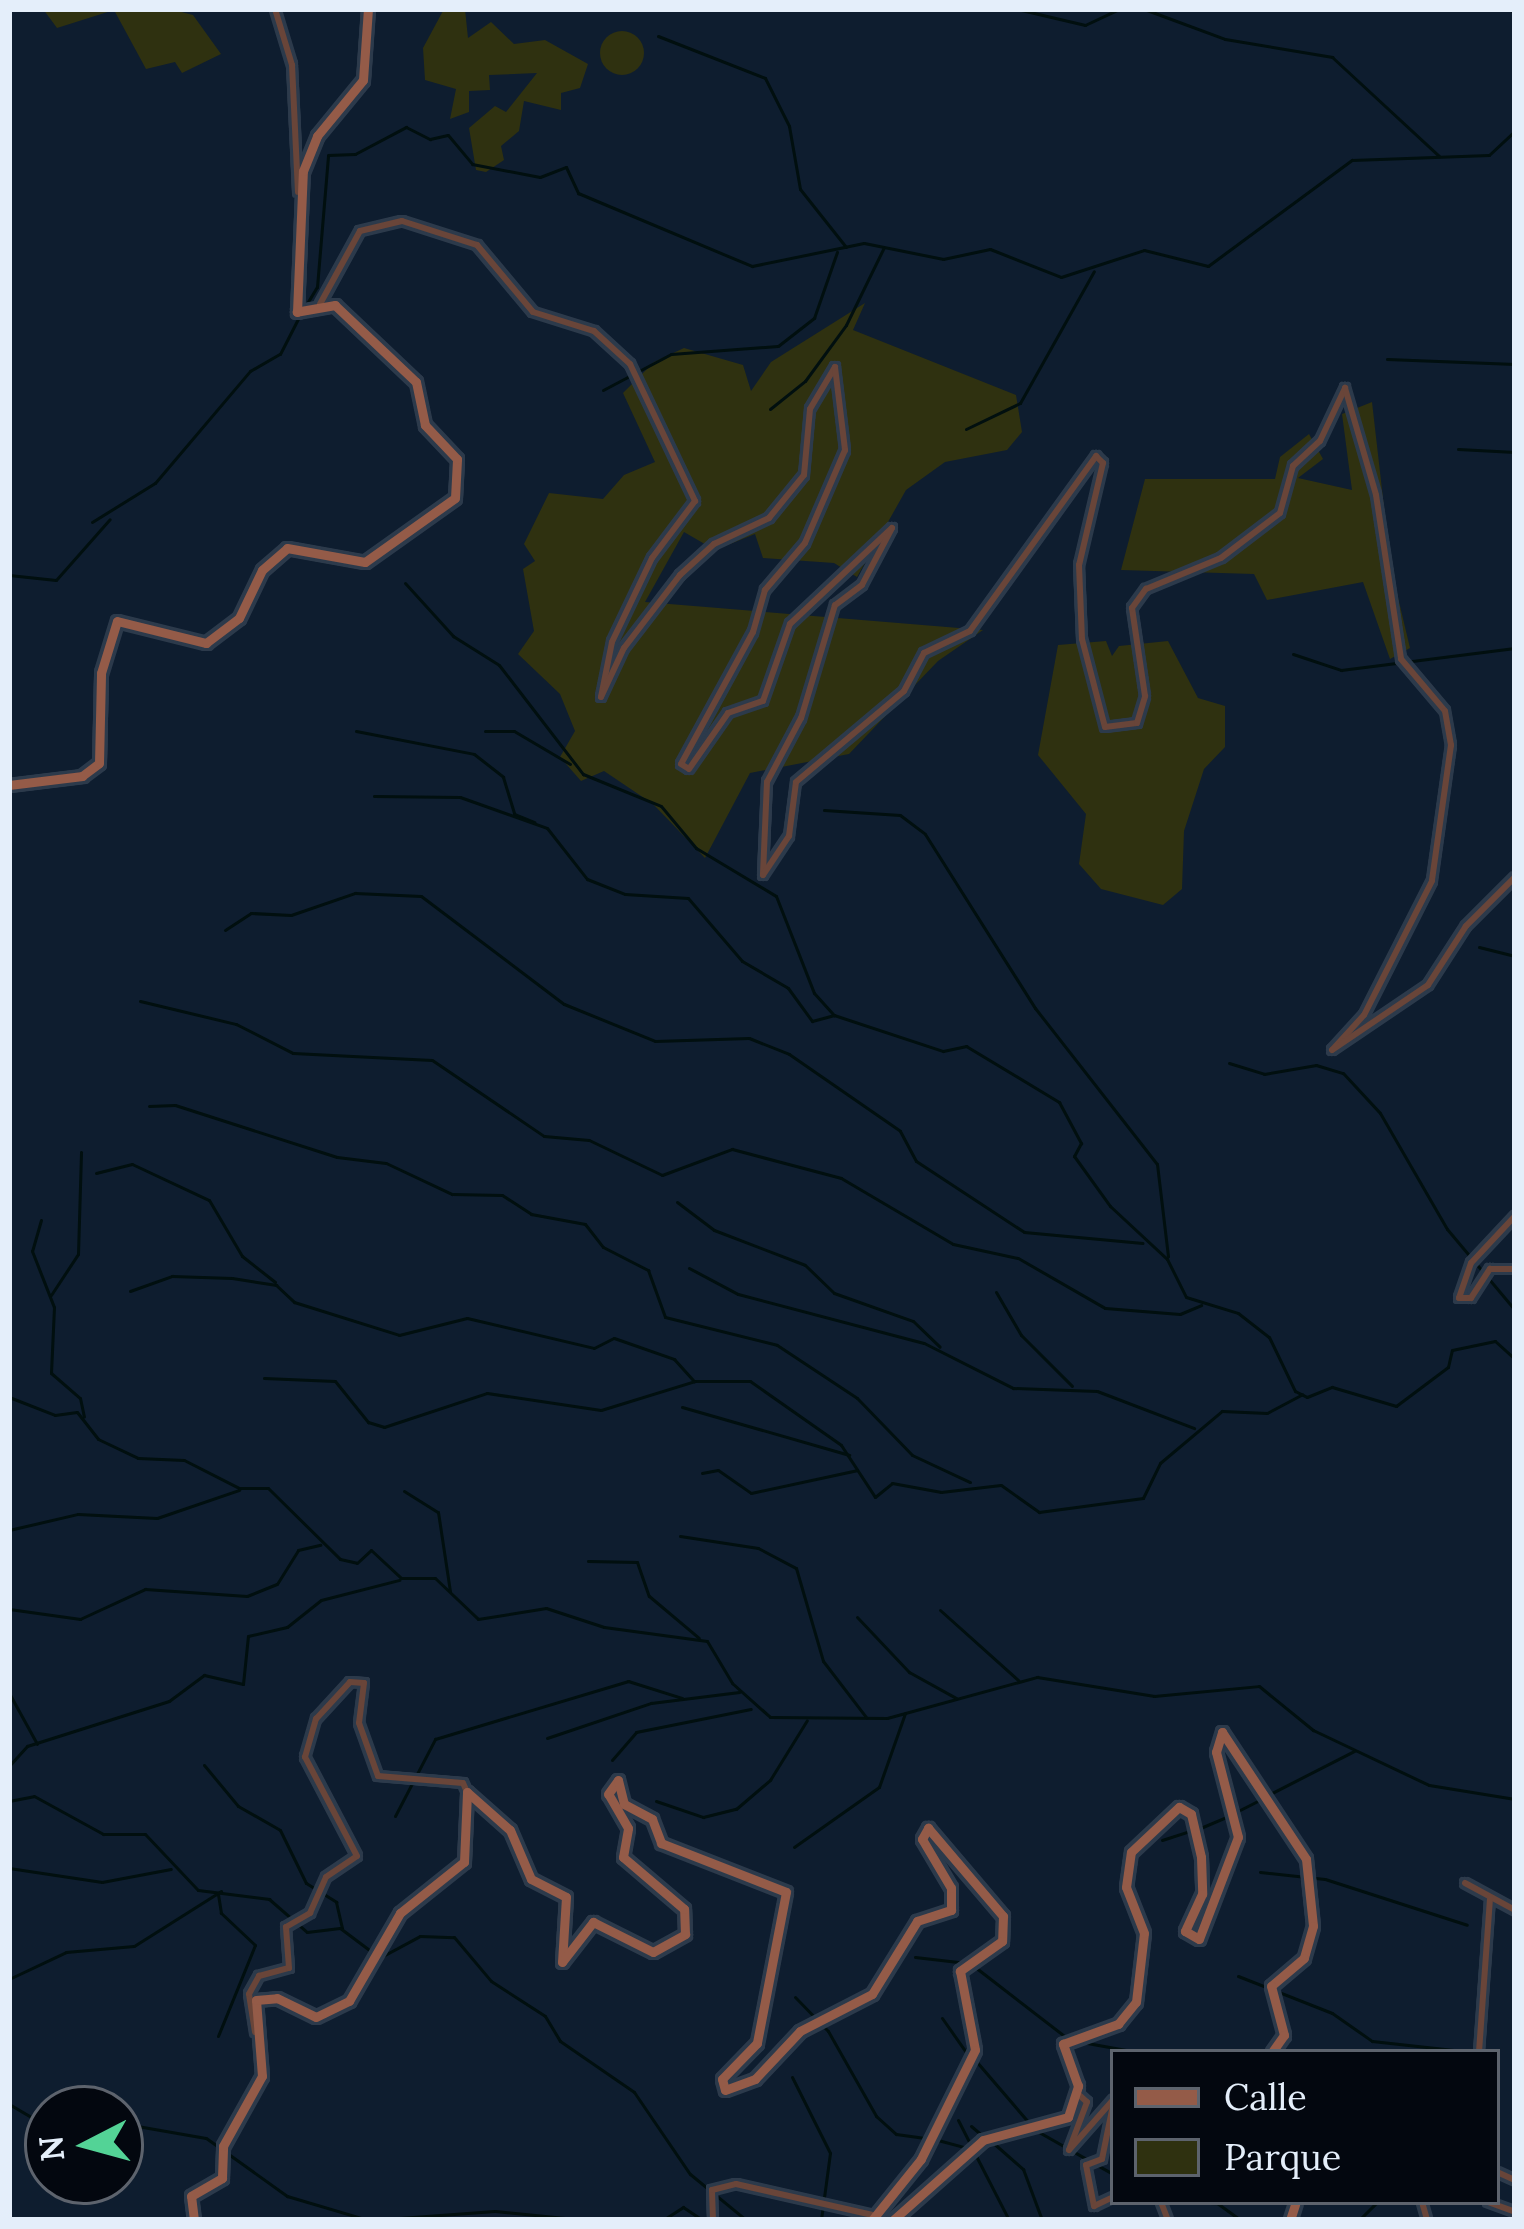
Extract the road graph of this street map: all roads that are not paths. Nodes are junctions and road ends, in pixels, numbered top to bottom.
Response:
1 (275, 9) edge
2 (368, 9) edge
3 (304, 205) junction
4 (339, 284) junction
5 (320, 304) junction
6 (335, 305) junction
7 (9, 785) edge
8 (1515, 877) edge
9 (1515, 1216) edge
10 (1515, 1269) edge
11 (467, 1792) junction
12 (1465, 1882) dead end
13 (1490, 1897) junction
14 (1515, 1910) edge
15 (260, 2040) junction
16 (1274, 2049) edge
17 (1478, 2049) edge
18 (1078, 2093) junction
19 (1110, 2106) edge
20 (1110, 2118) edge
21 (1110, 2198) edge
22 (872, 2218) edge
23 (194, 2220) edge
24 (713, 2220) edge
25 (893, 2220) edge

1 - 3 street
2 - 3 street
3 - 5 street
4 - 5 street
4 - 6 street
4 - 8 street
5 - 6 street
6 - 7 street
9 - 10 street
11 - 15 street
11 - 15 street
11 - 22 street
12 - 13 street
13 - 14 street
13 - 17 street
15 - 23 street
16 - 18 street
18 - 19 street
18 - 25 street
20 - 21 street
22 - 24 street

